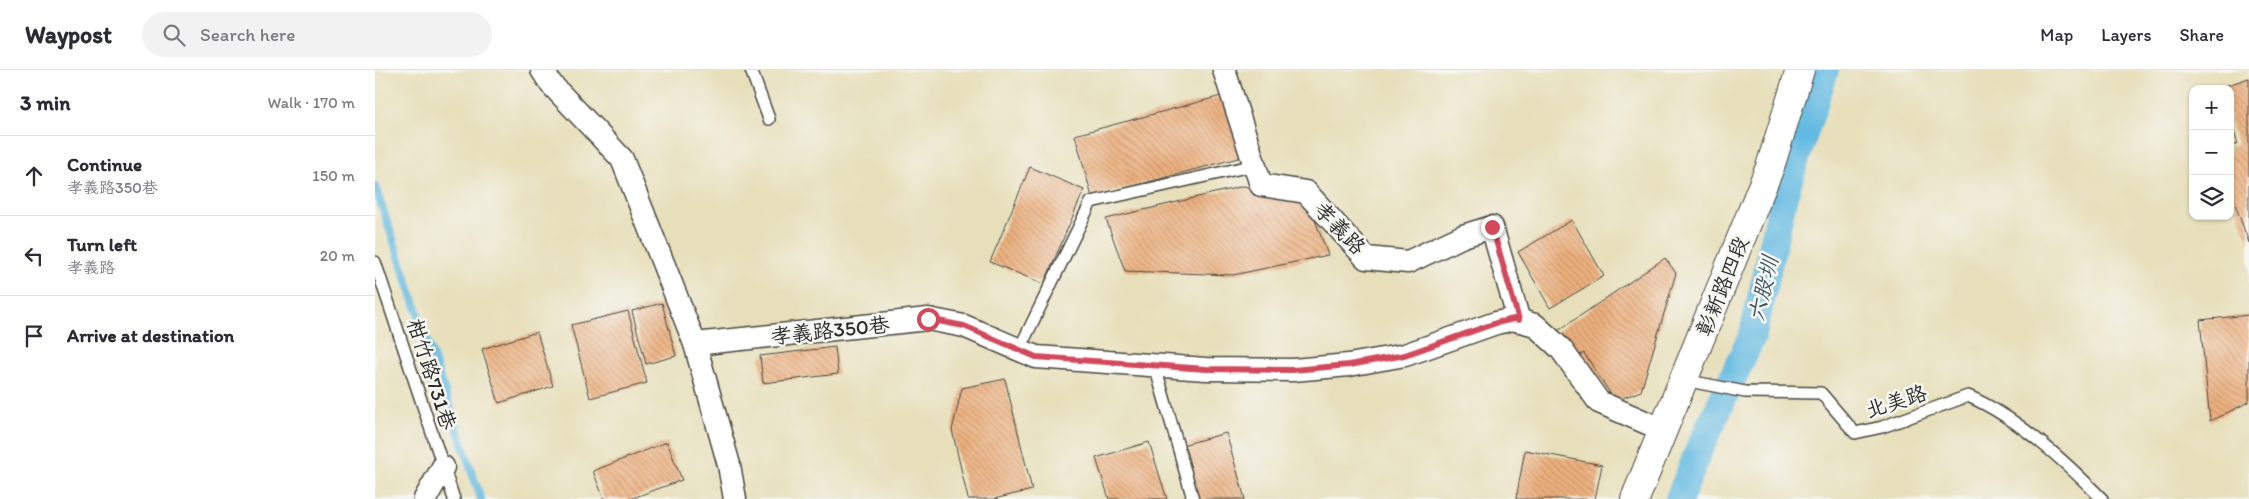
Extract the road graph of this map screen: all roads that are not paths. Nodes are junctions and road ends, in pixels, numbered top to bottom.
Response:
1 (542, 70) edge
2 (751, 70) edge
3 (1224, 70) edge
4 (1799, 70) edge
5 (769, 119) dead end
6 (1255, 165) junction
7 (375, 262) edge
8 (1519, 320) junction
9 (695, 344) junction
10 (1019, 350) junction
11 (1155, 366) junction
12 (1684, 380) junction
13 (1663, 430) junction
14 (443, 467) junction
15 (425, 499) edge
16 (454, 499) edge
17 (735, 499) edge
18 (1193, 499) edge
19 (1635, 499) edge
20 (2102, 499) edge

1 - 9 street
2 - 5 lane
3 - 6 street, 孝義路
4 - 12 street, 彰新路四段
6 - 8 street, 孝義路
6 - 10 lane
7 - 14 lane, 柑竹路731巷
8 - 11 street, 孝義路350巷
8 - 13 street
9 - 10 street, 孝義路350巷
9 - 17 street
10 - 11 street, 孝義路350巷
11 - 18 lane
12 - 13 street, 彰新路四段
12 - 20 lane, 北美路
13 - 19 street, 彰新路四段
14 - 15 street
14 - 16 lane, 柑竹路731巷

